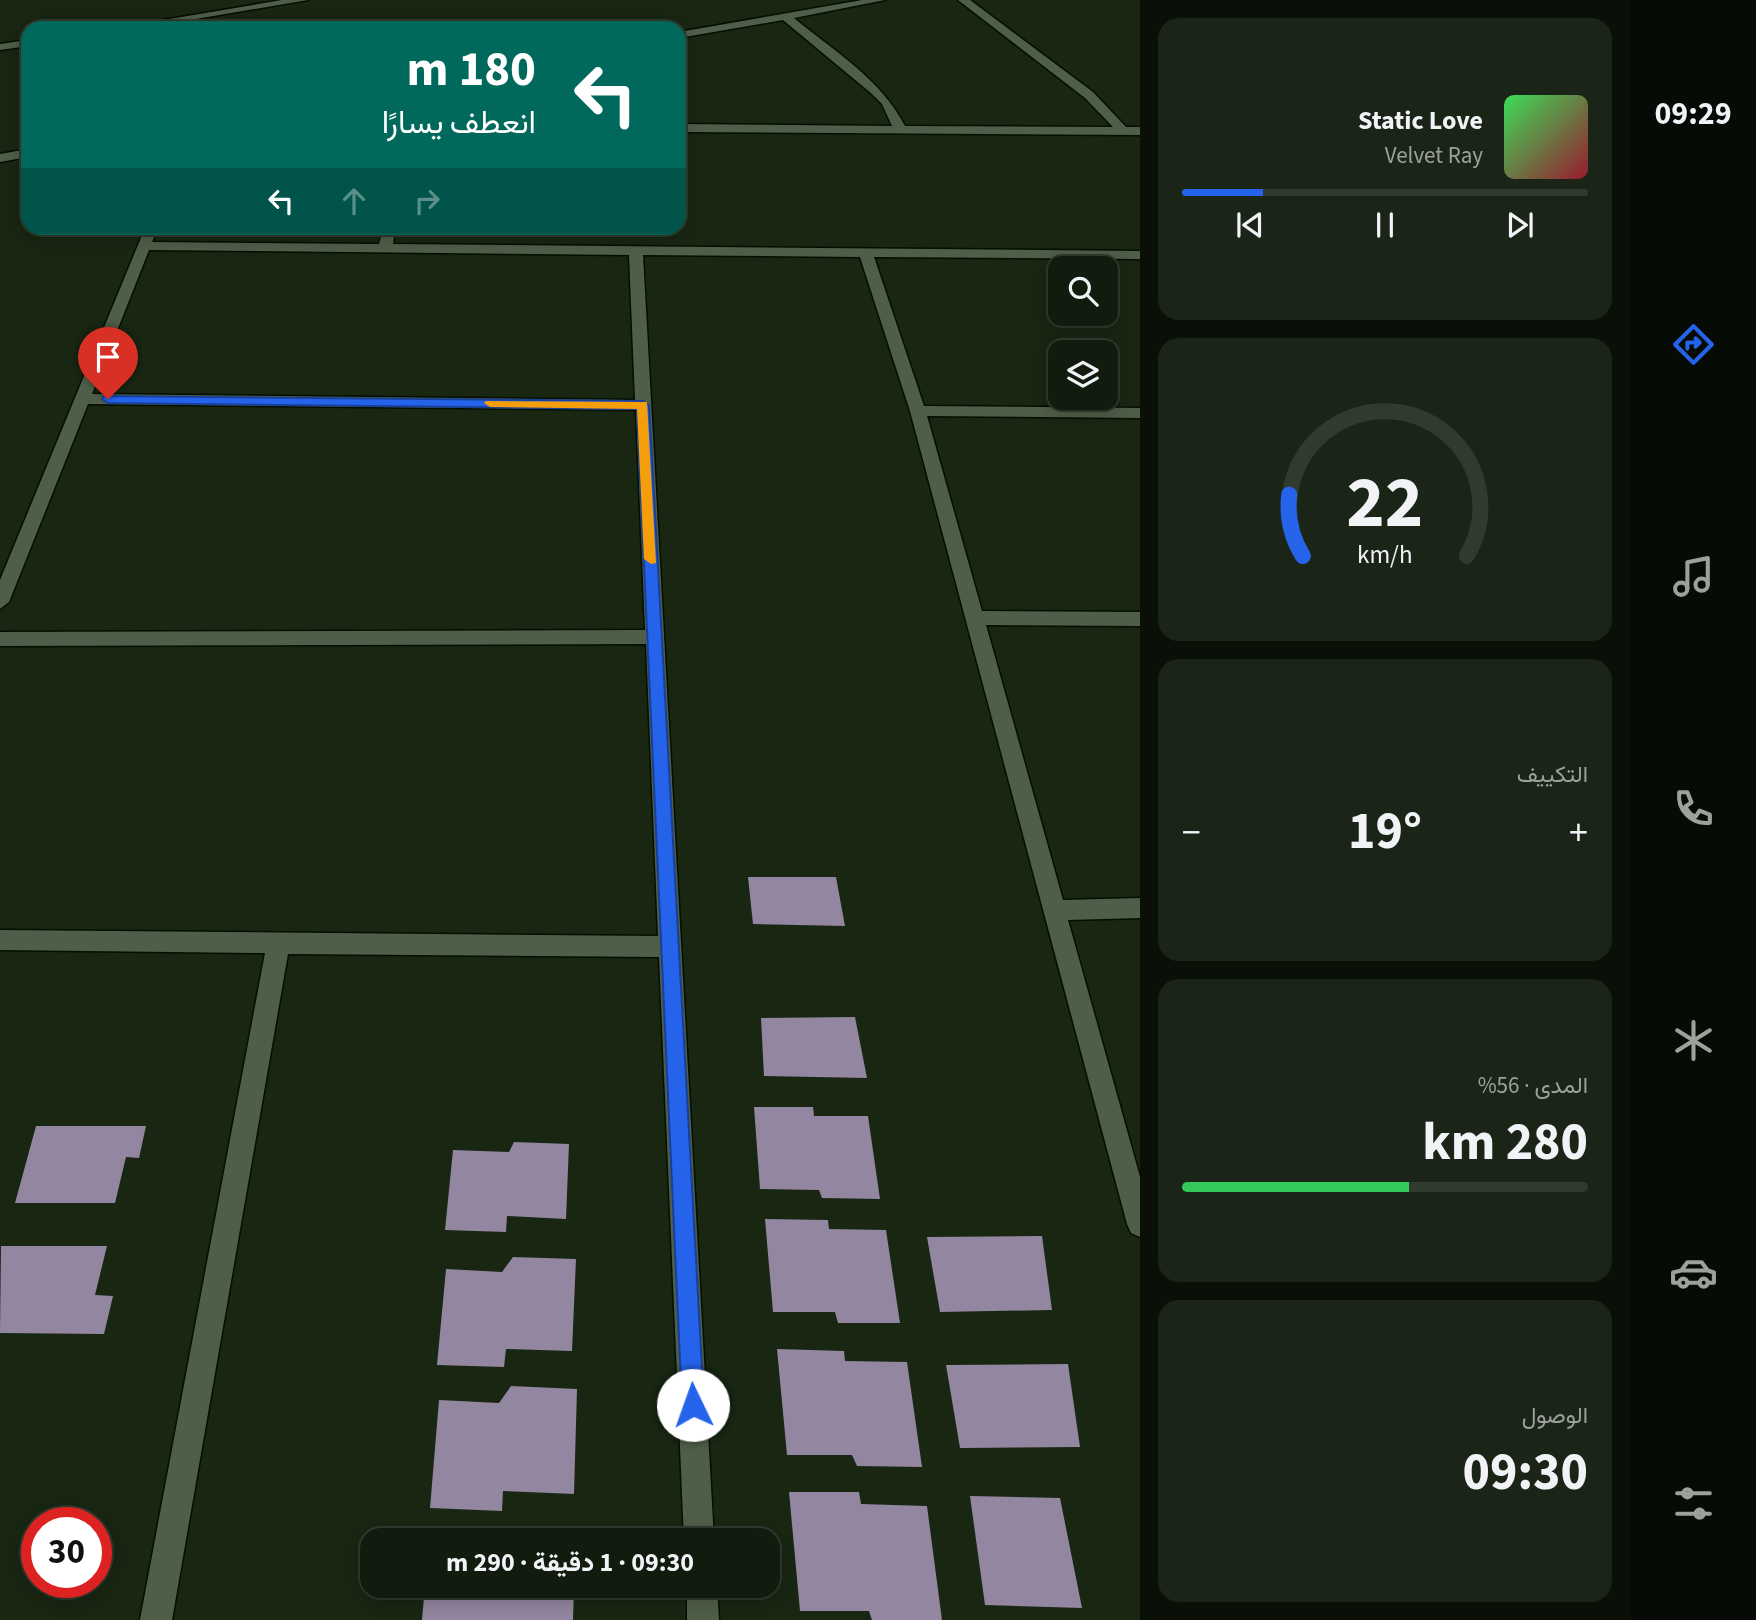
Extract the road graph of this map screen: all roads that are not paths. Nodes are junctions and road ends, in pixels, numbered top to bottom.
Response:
1 (298, 0) edge
2 (880, 0) edge
3 (963, 0) edge
4 (786, 17) junction
5 (190, 21) edge
6 (686, 34) edge
7 (21, 44) edge
8 (0, 47) edge
9 (686, 128) edge
10 (900, 129) junction
11 (1123, 131) junction
12 (1140, 131) edge
13 (21, 154) edge
14 (0, 158) edge
15 (148, 235) edge
16 (388, 235) edge
17 (143, 246) junction
18 (385, 248) junction
19 (636, 251) junction
20 (866, 253) junction
21 (1140, 255) edge
22 (81, 399) junction
23 (643, 405) junction
24 (918, 411) junction
25 (1140, 413) edge
26 (0, 602) edge
27 (975, 618) junction
28 (1140, 619) edge
29 (654, 637) junction
30 (0, 639) edge
31 (1140, 908) edge
32 (1055, 909) junction
33 (0, 940) edge
34 (278, 943) junction
35 (670, 947) junction
36 (1140, 1224) edge
37 (698, 1528) edge
38 (702, 1598) edge
39 (156, 1620) edge
40 (703, 1620) edge

1 - 5 street
2 - 4 street
3 - 11 street
4 - 6 street
4 - 10 street
7 - 8 street
9 - 10 street
10 - 11 street
11 - 12 street
13 - 14 street
15 - 17 street
16 - 18 street
17 - 18 street
17 - 22 street
18 - 19 street
19 - 20 street
19 - 23 street
20 - 21 street
20 - 24 street
22 - 23 street
22 - 26 street
23 - 29 street
24 - 25 street
24 - 27 street
27 - 28 street
27 - 32 street
29 - 30 street
29 - 35 street
31 - 32 street
32 - 36 street
33 - 34 street
34 - 35 street
34 - 39 street
35 - 37 street
38 - 40 street

